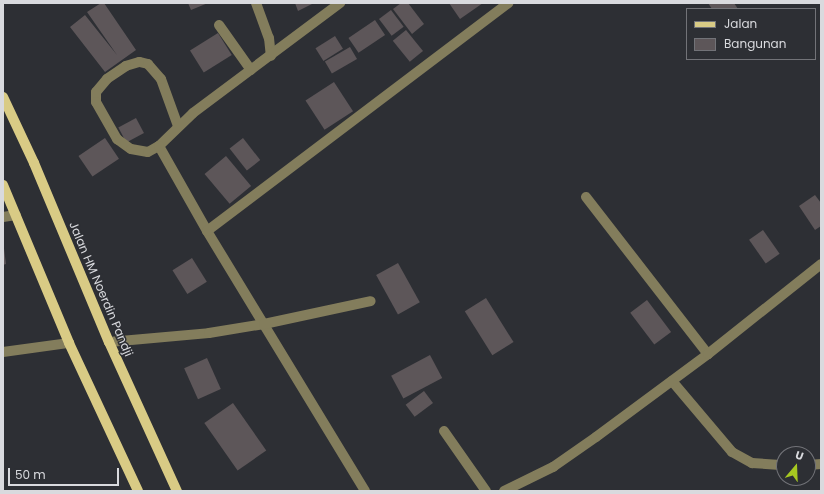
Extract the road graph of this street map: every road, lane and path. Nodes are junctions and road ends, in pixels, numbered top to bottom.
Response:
1 (256, 3) edge
2 (340, 3) edge
3 (509, 3) edge
4 (220, 25) dead end
5 (271, 56) junction
6 (251, 70) junction
7 (3, 97) edge
8 (178, 126) junction
9 (159, 146) junction
10 (3, 185) edge
11 (586, 197) dead end
12 (16, 215) junction
13 (3, 217) edge
14 (207, 231) junction
15 (821, 264) edge
16 (371, 301) dead end
17 (264, 324) junction
18 (108, 342) junction
19 (69, 343) junction
20 (3, 352) edge
21 (708, 354) junction
22 (672, 381) junction
23 (444, 431) dead end
24 (776, 464) edge
25 (138, 491) edge
26 (177, 491) edge
27 (366, 491) edge
28 (486, 491) edge
29 (504, 491) edge

1 - 5 street
2 - 5 street
3 - 14 street
4 - 6 street
5 - 6 street
6 - 8 street
7 - 18 main road, Jalan HM Noerdin Pandji
8 - 9 street
8 - 9 street
9 - 14 street
10 - 12 main road
11 - 21 street
12 - 13 street
12 - 19 main road
14 - 17 street
15 - 21 street
16 - 17 street
17 - 18 street
17 - 27 street
18 - 26 main road, Jalan HM Noerdin Pandji
19 - 20 street
19 - 25 main road
21 - 22 street
22 - 24 street
22 - 29 street
23 - 28 street

